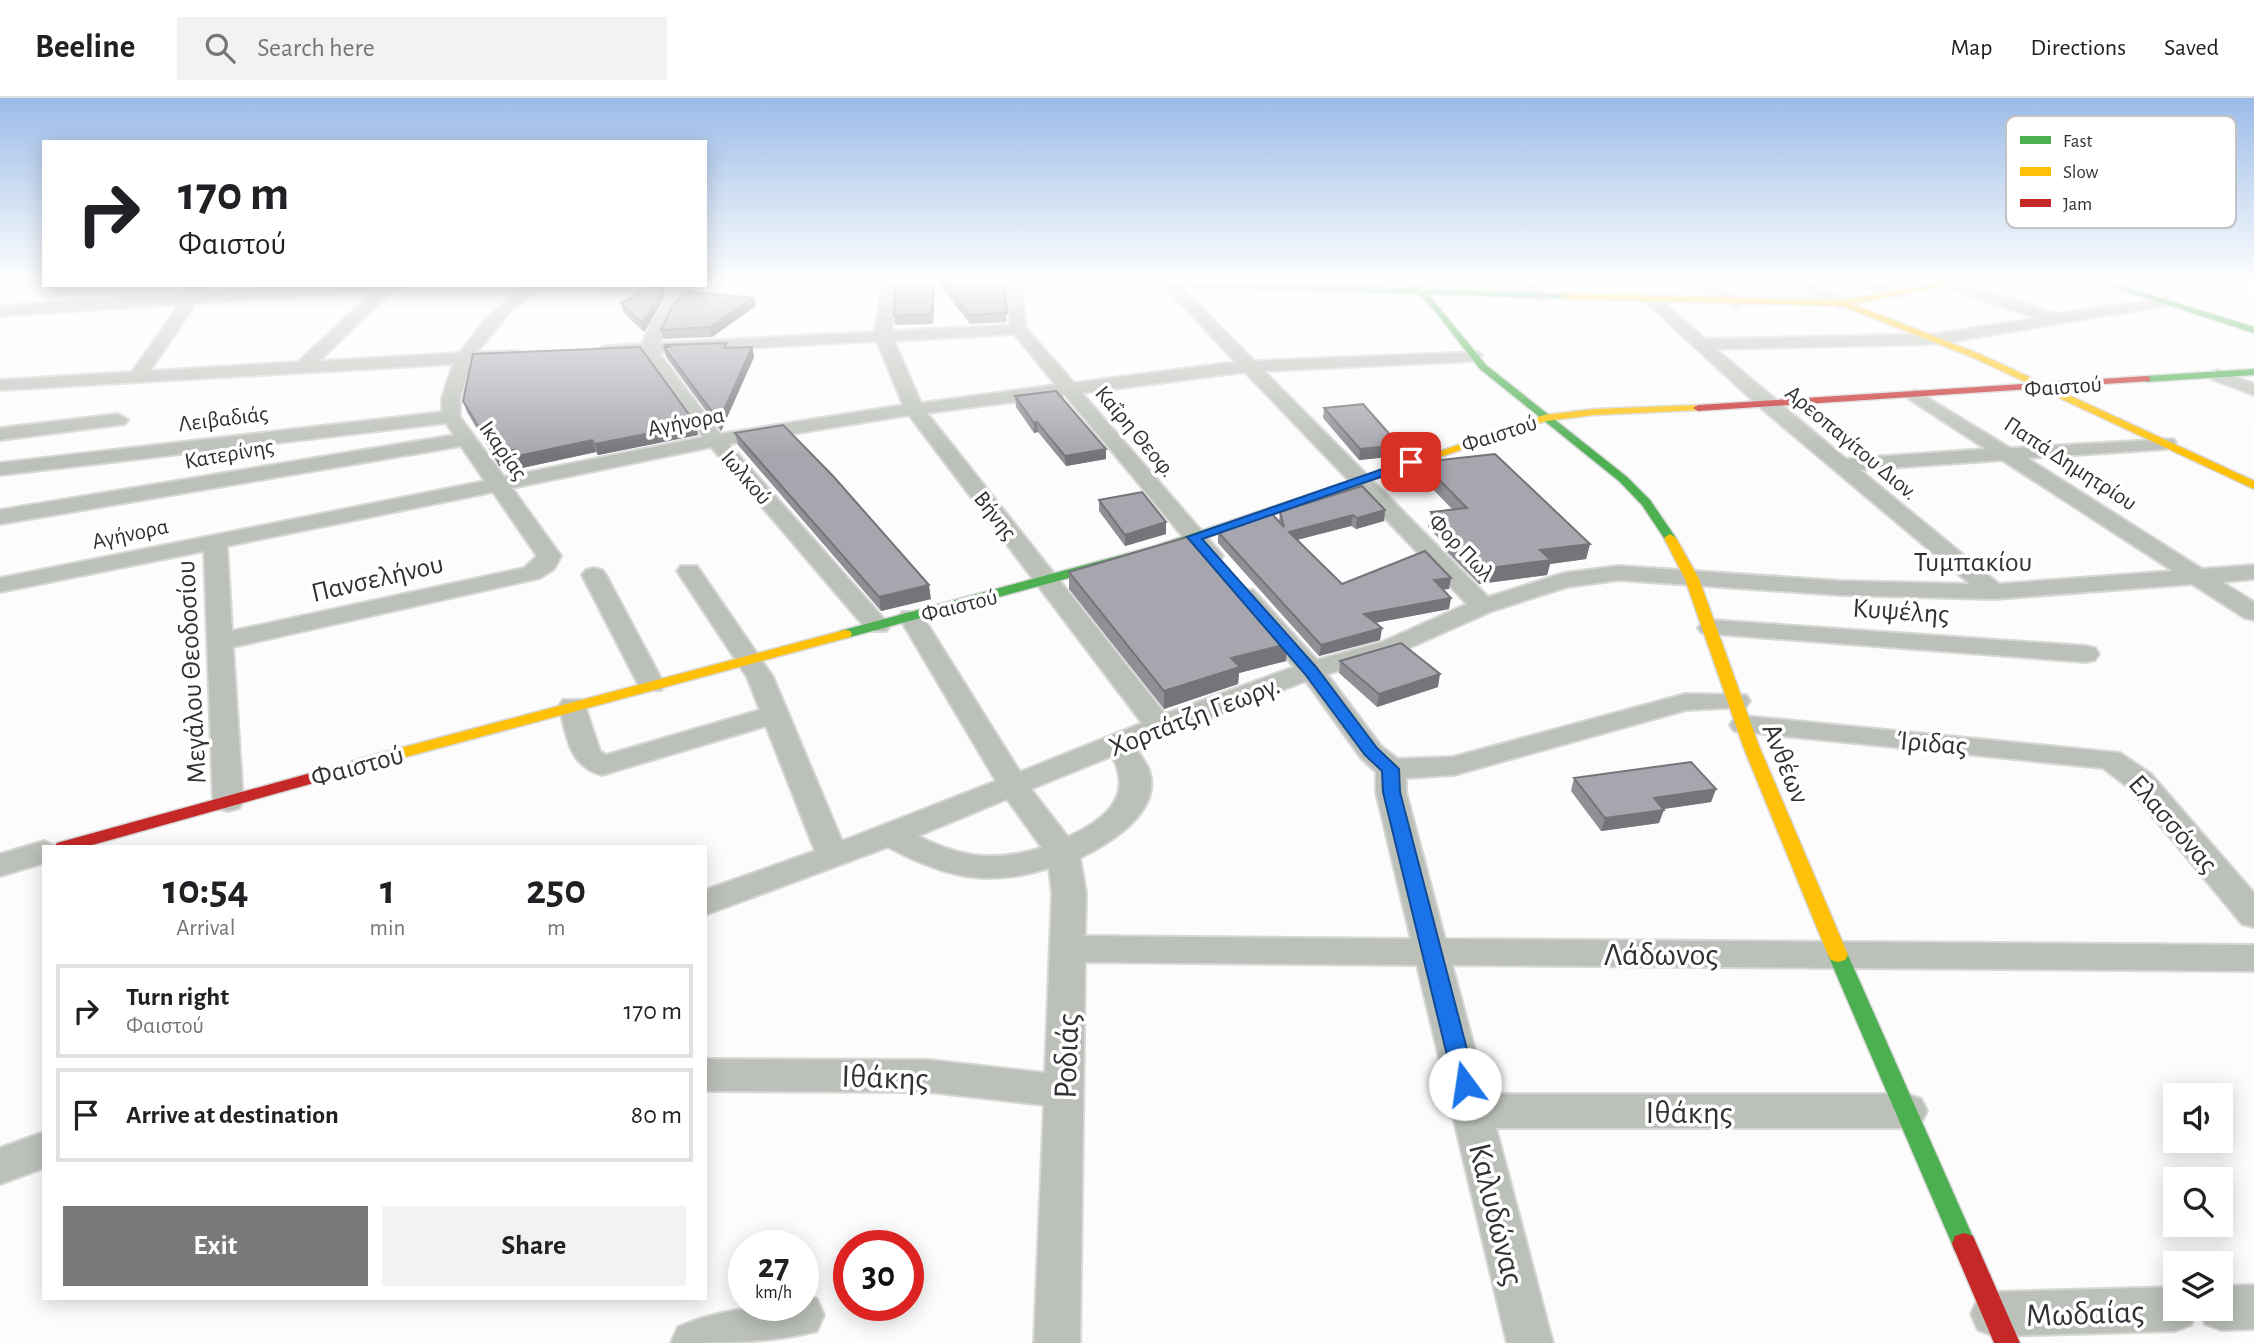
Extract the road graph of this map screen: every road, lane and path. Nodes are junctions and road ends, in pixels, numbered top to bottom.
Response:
1 (163, 339) edge
2 (332, 339) edge
3 (480, 339) edge
4 (652, 339) edge
5 (814, 339) edge
6 (885, 339) edge
7 (1027, 339) edge
8 (1223, 339) edge
9 (1460, 339) edge
10 (1696, 339) edge
11 (1932, 339) edge
12 (1937, 339) edge
13 (1702, 344) junction
14 (649, 349) junction
15 (583, 352) edge
16 (530, 354) edge
17 (1473, 356) junction
18 (464, 357) junction
19 (305, 365) junction
20 (1249, 366) junction
21 (2254, 372) edge
22 (139, 374) junction
23 (2217, 375) junction
24 (0, 385) edge
25 (2046, 387) junction
26 (1070, 389) junction
27 (2254, 390) edge
28 (1915, 395) junction
29 (1769, 405) junction
30 (914, 409) junction
31 (451, 417) junction
32 (1544, 418) junction
33 (118, 420) dead end
34 (0, 433) edge
35 (466, 439) junction
36 (715, 440) junction
37 (2166, 443) junction
38 (2008, 453) junction
39 (1841, 465) junction
40 (0, 468) edge
41 (1363, 479) junction
42 (497, 483) junction
43 (2254, 485) edge
44 (0, 517) edge
45 (1194, 537) junction
46 (215, 540) junction
47 (546, 565) joint
48 (688, 571) dead end
49 (2254, 572) edge
50 (594, 575) dead end
51 (2197, 577) junction
52 (1692, 579) junction
53 (1047, 582) junction
54 (0, 585) edge
55 (1994, 592) junction
56 (1483, 606) junction
57 (2254, 613) edge
58 (911, 617) junction
59 (877, 626) junction
60 (1711, 628) junction
61 (219, 642) junction
62 (2086, 654) dead end
63 (748, 659) junction
64 (1311, 670) junction
65 (651, 684) junction
66 (573, 706) junction
67 (1740, 713) junction
68 (775, 715) junction
69 (1160, 726) junction
70 (1119, 743) junction
71 (2120, 764) joint
72 (1391, 769) junction
73 (1013, 785) junction
74 (228, 801) junction
75 (890, 835) junction
76 (70, 845) edge
77 (42, 853) edge
78 (1063, 854) junction
79 (833, 857) junction
80 (0, 864) edge
81 (707, 902) edge
82 (2254, 915) edge
83 (1068, 948) junction
84 (1432, 952) junction
85 (1838, 954) junction
86 (2254, 958) edge
87 (707, 1075) edge
88 (1064, 1091) junction
89 (1472, 1111) junction
90 (1907, 1111) junction
91 (42, 1151) edge
92 (0, 1166) edge
93 (2254, 1307) edge
94 (2233, 1308) edge
95 (2163, 1310) edge
96 (778, 1321) edge
97 (2001, 1329) edge
98 (694, 1343) edge
99 (1057, 1343) edge
100 (1530, 1343) edge

1 - 22 street
2 - 19 street
3 - 18 street
4 - 14 street
5 - 14 street
6 - 30 street, Βήνης
7 - 26 street, Καΐρη Θεοφ.
8 - 20 street, Φορ Πωλ
9 - 17 street, Ανθέων
10 - 13 street, Αρεοπαγίτου Διον.
11 - 13 street
12 - 25 street
13 - 29 street, Αρεοπαγίτου Διον.
14 - 15 street
14 - 36 street, Ιωλκού
16 - 18 street
17 - 20 street, Αγήνορα
17 - 32 street, Ανθέων
18 - 19 street
18 - 31 street, Ικαρίας
19 - 22 street
20 - 26 street, Αγήνορα
20 - 41 street, Φορ Πωλ
21 - 23 street, Φαιστού
22 - 24 street
23 - 25 street, Φαιστού
23 - 27 street
25 - 28 street, Φαιστού
25 - 37 street
26 - 30 street, Αγήνορα
26 - 45 street, Καΐρη Θεοφ.
28 - 29 street, Φαιστού
28 - 38 street, Παπά Δημητρίου
29 - 32 street, Φαιστού
29 - 39 street, Αρεοπαγίτου Διον.
30 - 36 street, Αγήνορα
30 - 53 street, Βήνης
31 - 35 street, Ικαρίας
31 - 40 street, Λειβαδιάς
32 - 41 street, Φαιστού
32 - 52 street, Ανθέων
33 - 34 street
35 - 42 street, Ικαρίας
35 - 44 street, Κατερίνης
36 - 42 street, Αγήνορα
36 - 59 street, Ιωλκού
37 - 38 street
37 - 43 street
38 - 39 street
38 - 51 street, Παπά Δημητρίου
39 - 55 street, Αρεοπαγίτου Διον.
41 - 45 street, Φαιστού
41 - 56 street, Φορ Πωλ
42 - 46 street, Αγήνορα
42 - 47 street, Ικαρίας
45 - 53 street, Φαιστού
45 - 64 street
46 - 54 street, Αγήνορα
46 - 61 street, Μεγάλου Θεοδοσίου
47 - 61 street, Πανσελήνου
48 - 63 street
49 - 51 street, Τυμπακίου
50 - 65 street
51 - 55 street, Τυμπακίου
51 - 57 street, Παπά Δημητρίου
52 - 55 street, Τυμπακίου
52 - 56 street, Χορτάτζη Γεωργ.
52 - 60 street, Ανθέων
53 - 58 street, Φαιστού
53 - 69 street, Βήνης
56 - 64 street, Χορτάτζη Γεωργ.
58 - 59 street, Φαιστού
58 - 73 street
59 - 63 street, Φαιστού
60 - 62 street, Κυψέλης
60 - 67 street, Ανθέων
61 - 74 street, Μεγάλου Θεοδοσίου
63 - 65 street, Φαιστού
63 - 68 street
64 - 69 street, Χορτάτζη Γεωργ.
64 - 72 street
65 - 66 street, Φαιστού
66 - 68 street
66 - 74 street, Φαιστού
67 - 71 street, Ίριδας
67 - 72 street, Ίριδας
67 - 85 street, Ανθέων
68 - 79 street
69 - 70 street, Χορτάτζη Γεωργ.
70 - 73 street, Χορτάτζη Γεωργ.
70 - 78 street
71 - 82 street, Ελασσόνας
72 - 84 street, Καλυδώνας
73 - 75 street, Χορτάτζη Γεωργ.
73 - 78 street, Ροδιάς
74 - 76 street, Φαιστού
75 - 78 street
75 - 79 street, Χορτάτζη Γεωργ.
77 - 80 street
78 - 83 street, Ροδιάς
79 - 81 street, Χορτάτζη Γεωργ.
83 - 84 street, Λάδωνος
83 - 88 street, Ροδιάς
84 - 85 street, Λάδωνος
84 - 89 street, Καλυδώνας
85 - 86 street, Λάδωνος
85 - 90 street, Ανθέων
87 - 88 street, Ιθάκης
88 - 99 street, Ροδιάς
89 - 90 street, Ιθάκης
89 - 100 street, Καλυδώνας
90 - 97 street, Ανθέων
91 - 92 street
93 - 94 street
95 - 97 street, Μωδαίας
96 - 98 street

